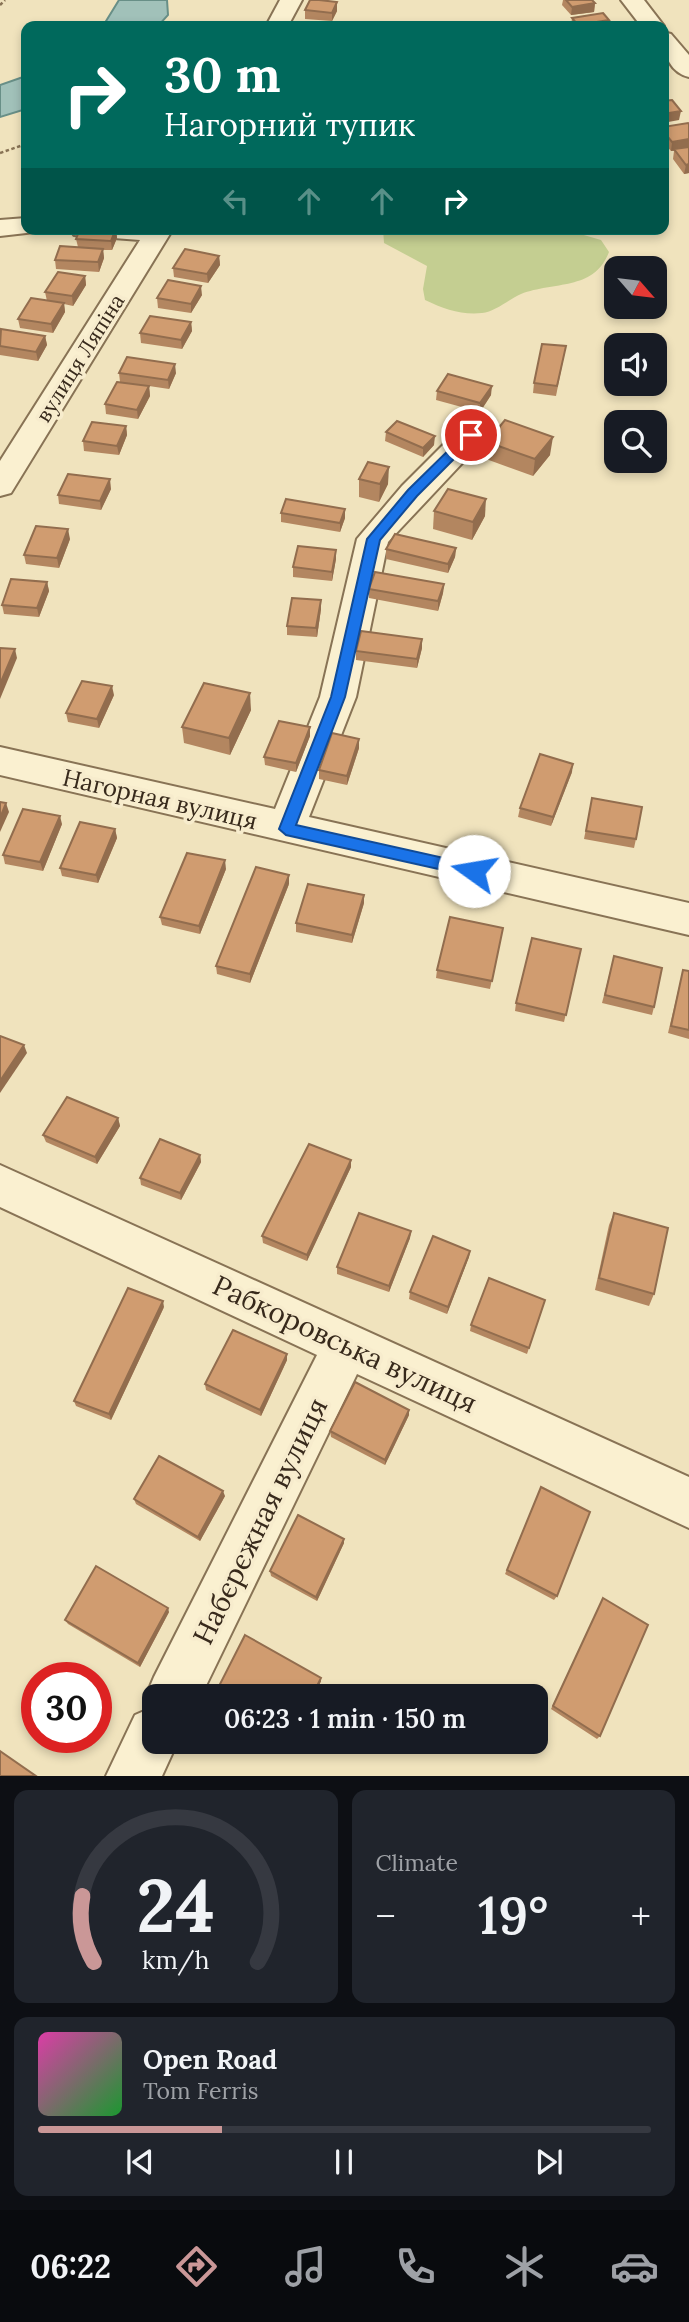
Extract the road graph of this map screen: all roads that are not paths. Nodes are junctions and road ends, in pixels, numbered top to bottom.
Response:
1 (291, 0) edge
2 (632, 0) edge
3 (280, 21) edge
4 (649, 21) edge
5 (669, 46) edge
6 (689, 70) edge
7 (21, 226) edge
8 (0, 228) edge
9 (157, 235) edge
10 (471, 435) dead end
11 (0, 486) edge
12 (0, 761) edge
13 (286, 829) junction
14 (689, 919) edge
15 (0, 1185) edge
16 (347, 1345) junction
17 (689, 1503) edge
18 (179, 1684) edge
19 (144, 1754) edge
20 (133, 1776) edge

1 - 3 street
2 - 4 street
5 - 6 street
7 - 8 street
9 - 11 street, вулиця Ляпіна
10 - 13 street
12 - 13 street, Нагорная вулиця
13 - 14 street, Нагорная вулиця
15 - 16 street, Рабкоровська вулиця
16 - 17 street, Рабкоровська вулиця
16 - 18 street, Набєрєжная вулиця
19 - 20 street

